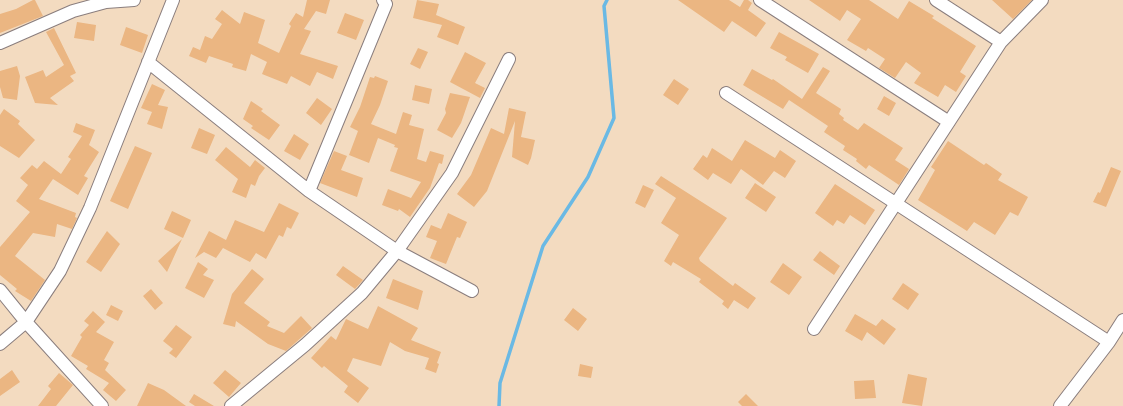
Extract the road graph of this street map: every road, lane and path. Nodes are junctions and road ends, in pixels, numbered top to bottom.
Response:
1 (134, 0) edge
2 (173, 0) edge
3 (384, 0) edge
4 (760, 0) edge
5 (936, 0) edge
6 (1042, 0) edge
7 (1001, 42) junction
8 (0, 43) edge
9 (509, 59) dead end
10 (148, 62) junction
11 (726, 93) dead end
12 (950, 122) junction
13 (308, 191) junction
14 (896, 203) junction
15 (397, 251) junction
16 (0, 290) edge
17 (472, 291) dead end
18 (1123, 320) edge
19 (26, 322) junction
20 (814, 329) dead end
21 (1109, 342) junction
22 (0, 344) edge
23 (102, 406) edge
24 (231, 406) edge
25 (1060, 406) edge

1 - 8 street
2 - 10 street
3 - 13 street
4 - 12 street
5 - 7 street
6 - 7 street
7 - 12 street
9 - 15 street
10 - 13 street
10 - 19 street
11 - 14 street
12 - 14 street
13 - 15 street
14 - 20 street
14 - 21 street
15 - 17 street
15 - 24 street
16 - 19 street
18 - 21 street
19 - 22 street
19 - 23 street
21 - 25 street

